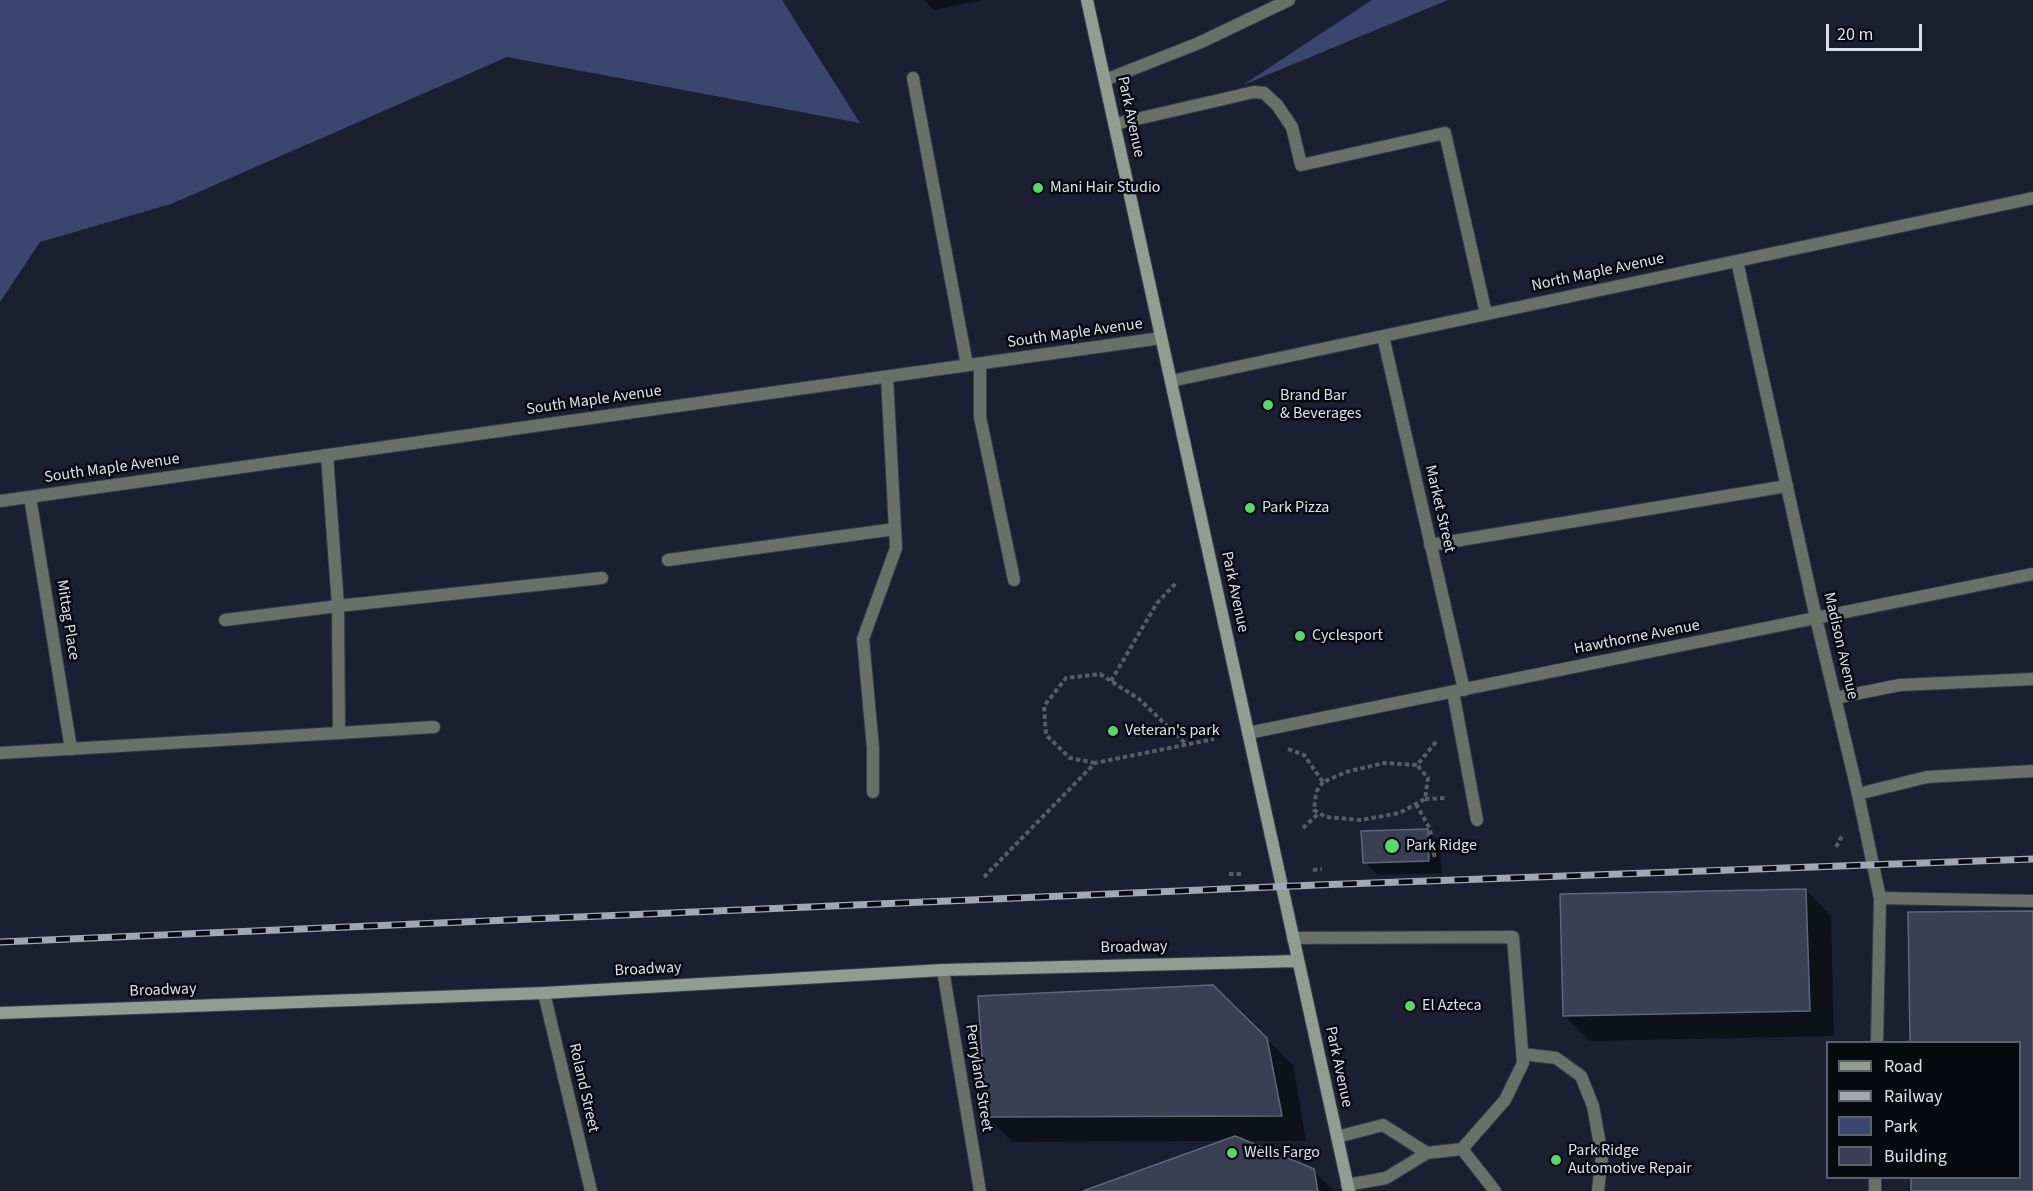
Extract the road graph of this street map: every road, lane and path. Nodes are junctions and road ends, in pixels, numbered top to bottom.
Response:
1 (1088, 0) edge
2 (1289, 0) edge
3 (913, 78) dead end
4 (1105, 80) junction
5 (1114, 124) junction
6 (2033, 198) edge
7 (1737, 261) junction
8 (1486, 314) junction
9 (1383, 336) junction
10 (1161, 338) junction
11 (980, 364) junction
12 (967, 366) junction
13 (887, 377) junction
14 (1171, 381) junction
15 (327, 455) junction
16 (1787, 486) junction
17 (30, 497) junction
18 (0, 501) edge
19 (895, 529) junction
20 (1430, 545) junction
21 (668, 560) dead end
22 (2033, 574) edge
23 (602, 578) dead end
24 (1014, 580) dead end
25 (1177, 582) dead end
26 (338, 606) junction
27 (1816, 618) junction
28 (225, 620) dead end
29 (2033, 679) edge
30 (1111, 681) junction
31 (1458, 691) junction
32 (1835, 698) junction
33 (434, 727) dead end
34 (339, 733) junction
35 (1248, 734) junction
36 (1214, 739) dead end
37 (1436, 742) dead end
38 (1186, 745) junction
39 (71, 749) junction
40 (1288, 749) dead end
41 (0, 753) edge
42 (1095, 763) junction
43 (1417, 765) junction
44 (2033, 771) edge
45 (1323, 782) junction
46 (873, 792) dead end
47 (1858, 794) junction
48 (1447, 798) dead end
49 (1425, 799) junction
50 (1416, 804) junction
51 (1319, 813) junction
52 (1478, 820) dead end
53 (1303, 828) dead end
54 (1842, 836) dead end
55 (1836, 847) dead end
56 (1435, 860) dead end
57 (1322, 869) dead end
58 (1313, 870) dead end
59 (1229, 874) dead end
60 (1243, 874) dead end
61 (984, 877) dead end
62 (1880, 898) junction
63 (2033, 901) edge
64 (1293, 938) junction
65 (1298, 961) junction
66 (943, 970) junction
67 (544, 993) junction
68 (0, 1013) edge
69 (1877, 1041) edge
70 (1522, 1054) junction
71 (1337, 1137) junction
72 (1462, 1149) junction
73 (1427, 1153) junction
74 (1348, 1188) edge
75 (591, 1191) edge
76 (980, 1191) edge
77 (1494, 1191) edge
78 (1598, 1191) edge

1 - 4 street, Park Avenue
2 - 4 street
3 - 12 street
4 - 5 street, Park Avenue
5 - 8 street
5 - 10 street, Park Avenue
6 - 7 street, North Maple Avenue
7 - 8 street, North Maple Avenue
7 - 16 street, Madison Avenue
8 - 9 street, North Maple Avenue
9 - 14 street, North Maple Avenue
9 - 20 street, Market Street
10 - 11 street, South Maple Avenue
10 - 14 street, Park Avenue
11 - 12 street, South Maple Avenue
11 - 24 street
12 - 13 street, South Maple Avenue
13 - 15 street, South Maple Avenue
13 - 19 street
14 - 35 street, Park Avenue
15 - 17 street, South Maple Avenue
15 - 26 street
16 - 20 street
16 - 27 street, Madison Avenue
17 - 18 street, South Maple Avenue
17 - 39 street, Mittag Place
19 - 21 street
19 - 46 street
20 - 31 street, Market Street
22 - 27 street, Hawthorne Avenue
23 - 26 street
25 - 30 path
26 - 28 street
26 - 34 street
27 - 31 street, Hawthorne Avenue
27 - 32 street, Madison Avenue
29 - 32 street
30 - 38 path
30 - 42 path
31 - 35 street, Hawthorne Avenue
31 - 52 street, Market Street
32 - 47 street, Madison Avenue
33 - 34 street
34 - 39 street
35 - 64 street, Park Avenue
36 - 38 path
37 - 43 path
38 - 42 path
39 - 41 street
40 - 45 path
42 - 61 path
43 - 45 path
43 - 49 path
44 - 47 street
45 - 51 path
47 - 62 street, Madison Avenue
48 - 49 path
49 - 50 path
50 - 51 path
50 - 56 path
51 - 53 path
54 - 55 path
57 - 58 path
59 - 60 path
62 - 63 street
62 - 69 street, Madison Avenue
64 - 65 street, Park Avenue
64 - 70 street
65 - 66 street, Broadway
65 - 71 street, Park Avenue
66 - 67 street, Broadway
66 - 76 street, Perryland Street
67 - 68 street, Broadway
67 - 75 street, Roland Street
70 - 72 street
70 - 78 street
71 - 73 street
71 - 74 street, Park Avenue
72 - 73 street
72 - 77 street
73 - 74 street

